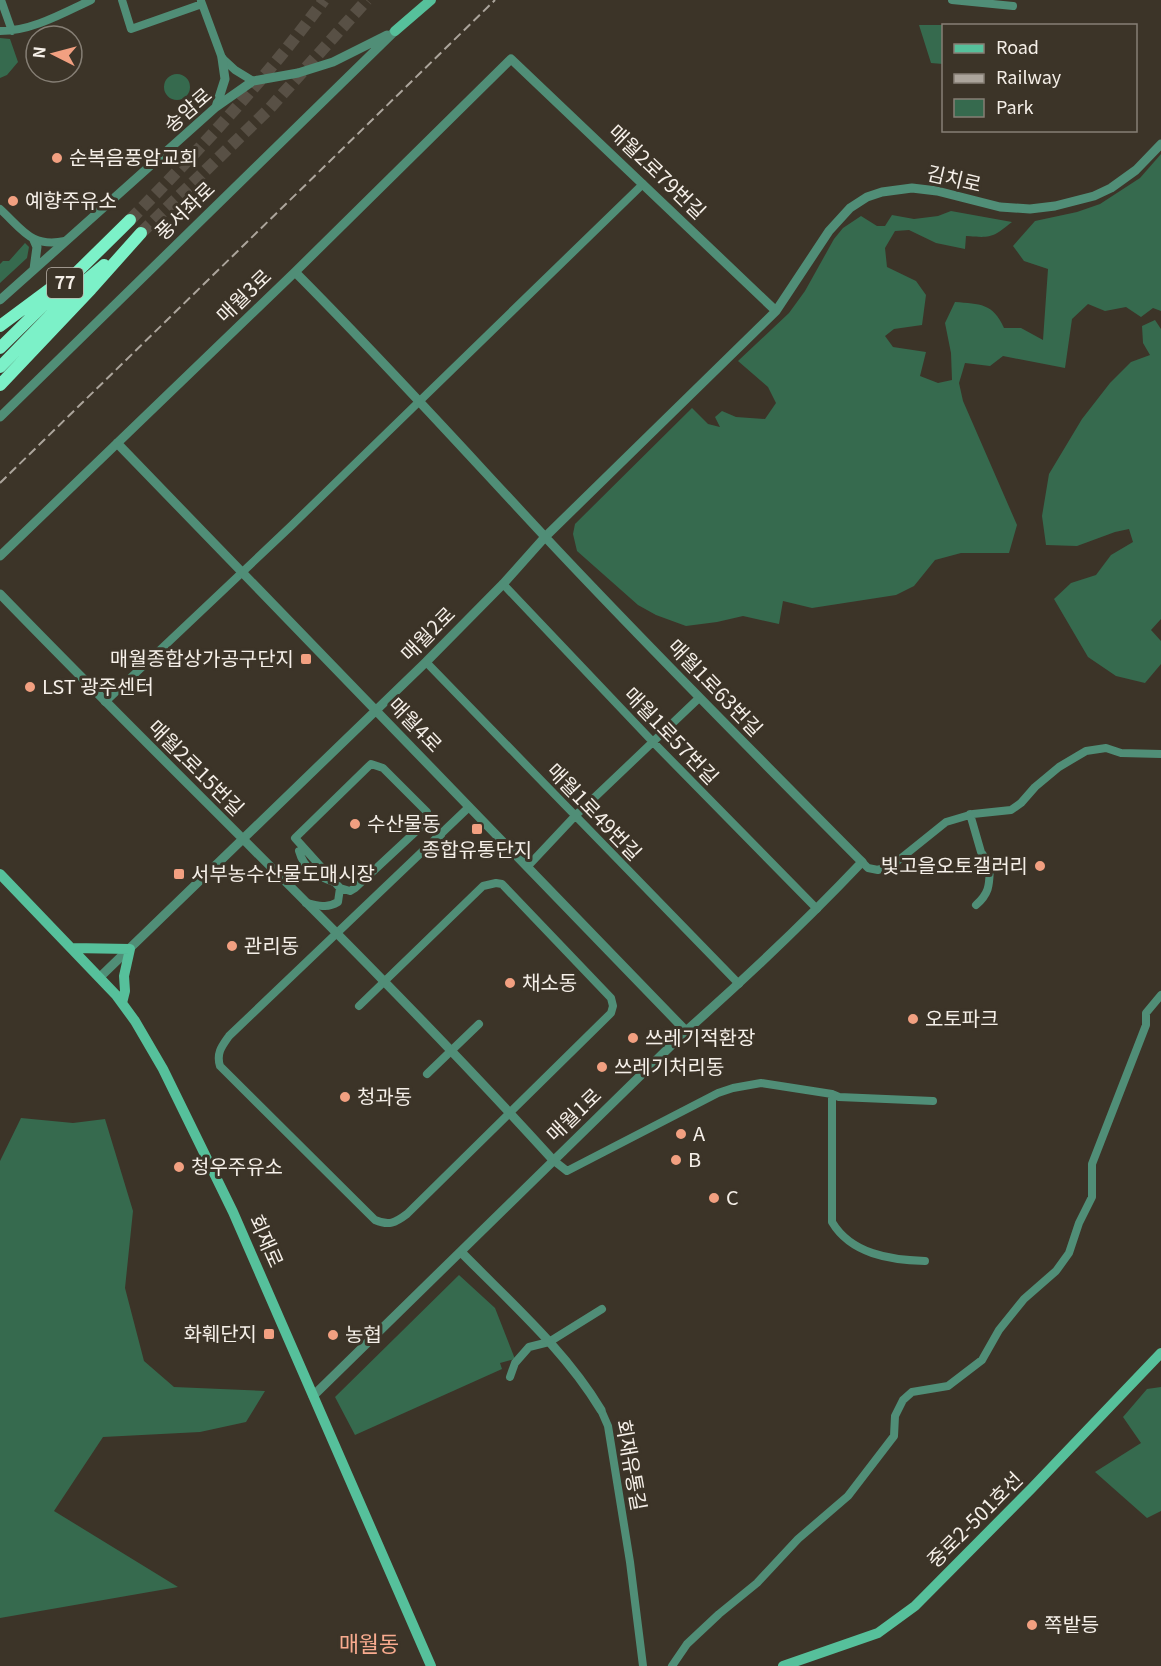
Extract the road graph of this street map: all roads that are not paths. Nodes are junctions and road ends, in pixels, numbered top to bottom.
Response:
1 (1, 0) edge
2 (65, 0) edge
3 (91, 0) edge
4 (122, 0) edge
5 (430, 0) edge
6 (952, 0) edge
7 (201, 2) edge
8 (1013, 6) dead end
9 (69, 10) junction
10 (0, 31) edge
11 (12, 31) junction
12 (395, 31) junction
13 (222, 58) junction
14 (512, 59) joint
15 (253, 81) junction
16 (216, 107) junction
17 (1161, 144) edge
18 (644, 184) junction
19 (0, 209) edge
20 (130, 220) tunnel mouth
21 (34, 240) junction
22 (65, 241) junction
23 (84, 264) junction
24 (34, 269) junction
25 (295, 272) junction
26 (0, 300) edge
27 (776, 311) junction
28 (0, 326) edge
29 (0, 348) edge
30 (0, 366) edge
31 (0, 385) edge
32 (419, 401) junction
33 (0, 417) edge
34 (117, 443) junction
35 (545, 537) junction
36 (0, 556) edge
37 (241, 573) junction
38 (503, 584) junction
39 (0, 594) edge
40 (426, 662) junction
41 (699, 698) junction
42 (105, 702) junction
43 (376, 710) junction
44 (653, 742) junction
45 (1161, 754) edge
46 (470, 807) junction
47 (970, 814) junction
48 (575, 816) junction
49 (426, 822) junction
50 (441, 835) junction
51 (242, 839) junction
52 (299, 851) dead end
53 (862, 862) junction
54 (528, 866) junction
55 (0, 874) edge
56 (338, 885) junction
57 (306, 903) junction
58 (976, 905) dead end
59 (817, 909) junction
60 (338, 933) junction
61 (72, 948) junction
62 (130, 949) junction
63 (100, 977) junction
64 (385, 981) junction
65 (739, 984) junction
66 (1161, 995) edge
67 (122, 1002) junction
68 (359, 1006) dead end
69 (478, 1024) dead end
70 (686, 1031) junction
71 (451, 1050) junction
72 (427, 1074) dead end
73 (832, 1094) junction
74 (933, 1101) dead end
75 (511, 1113) junction
76 (553, 1160) junction
77 (461, 1252) junction
78 (925, 1261) dead end
79 (602, 1309) dead end
80 (549, 1342) junction
81 (1161, 1353) edge
82 (510, 1377) dead end
83 (313, 1396) junction
84 (602, 1410) joint
85 (431, 1666) edge
86 (644, 1666) edge
87 (672, 1666) edge
88 (783, 1666) edge

1 - 11 street
2 - 9 street
3 - 9 street
4 - 7 street
5 - 12 main road, 송암로
6 - 8 street
7 - 13 street
9 - 11 street
10 - 11 street
12 - 15 street, 송암로
12 - 33 street, 풍서좌로
13 - 15 street
13 - 16 street
14 - 18 street, 매월2로79번길
14 - 25 street, 매월3로
15 - 16 street, 송암로
16 - 22 street, 송암로
17 - 27 street, 김치로
18 - 27 street, 매월2로79번길
18 - 32 street
19 - 21 street
20 - 23 highway, 77
21 - 22 street
21 - 24 street
22 - 24 street, 송암로
23 - 28 highway
23 - 29 highway, 77
24 - 26 street, 송암로
25 - 32 street, 매월1로63번길
25 - 34 street, 매월3로
27 - 35 street, 매월2로
30 - 31 highway, 77
32 - 35 street, 매월1로63번길
32 - 37 street
34 - 36 street, 매월3로
34 - 37 street, 매월4로
35 - 38 street, 매월2로
35 - 41 street, 매월1로63번길
37 - 42 street
37 - 43 street, 매월4로
38 - 40 street, 매월2로
38 - 44 street, 매월1로57번길
39 - 42 street, 매월2로15번길
40 - 43 street, 매월2로
40 - 48 street, 매월1로49번길
41 - 44 street
41 - 53 street, 매월1로63번길
42 - 51 street, 매월2로15번길
43 - 46 street, 매월4로
43 - 51 street, 매월2로
44 - 48 street
44 - 59 street, 매월1로57번길
45 - 47 street
46 - 50 street
46 - 54 street, 매월4로
47 - 53 street
47 - 58 street
48 - 54 street
48 - 65 street, 매월1로49번길
49 - 50 street
49 - 56 street
49 - 56 street
50 - 60 street
51 - 57 street, 매월2로15번길
51 - 62 street, 매월2로
52 - 56 street
53 - 59 street, 매월1로
54 - 70 street, 매월4로
55 - 61 main road, 회재로
56 - 57 street
57 - 60 street, 매월2로15번길
59 - 65 street, 매월1로
60 - 64 street, 매월2로15번길
60 - 75 street
61 - 62 main road
61 - 63 main road, 회재로
62 - 63 street, 매월2로
62 - 67 main road
63 - 67 main road, 회재로
64 - 68 street
64 - 71 street, 매월2로15번길
64 - 75 street
65 - 70 street, 매월1로
66 - 87 street
67 - 83 main road, 회재로
69 - 71 street
70 - 76 street, 매월1로
71 - 72 street
71 - 75 street, 매월2로15번길
73 - 74 street
73 - 76 street
73 - 78 street
75 - 76 street, 매월2로15번길
76 - 77 street, 매월1로
77 - 80 street, 회재유통길
77 - 83 street, 매월1로
79 - 80 street
80 - 82 street
80 - 84 street, 회재유통길
81 - 88 main road, 중로2-501호선
83 - 85 main road, 회재로
84 - 86 street, 회재유통길

